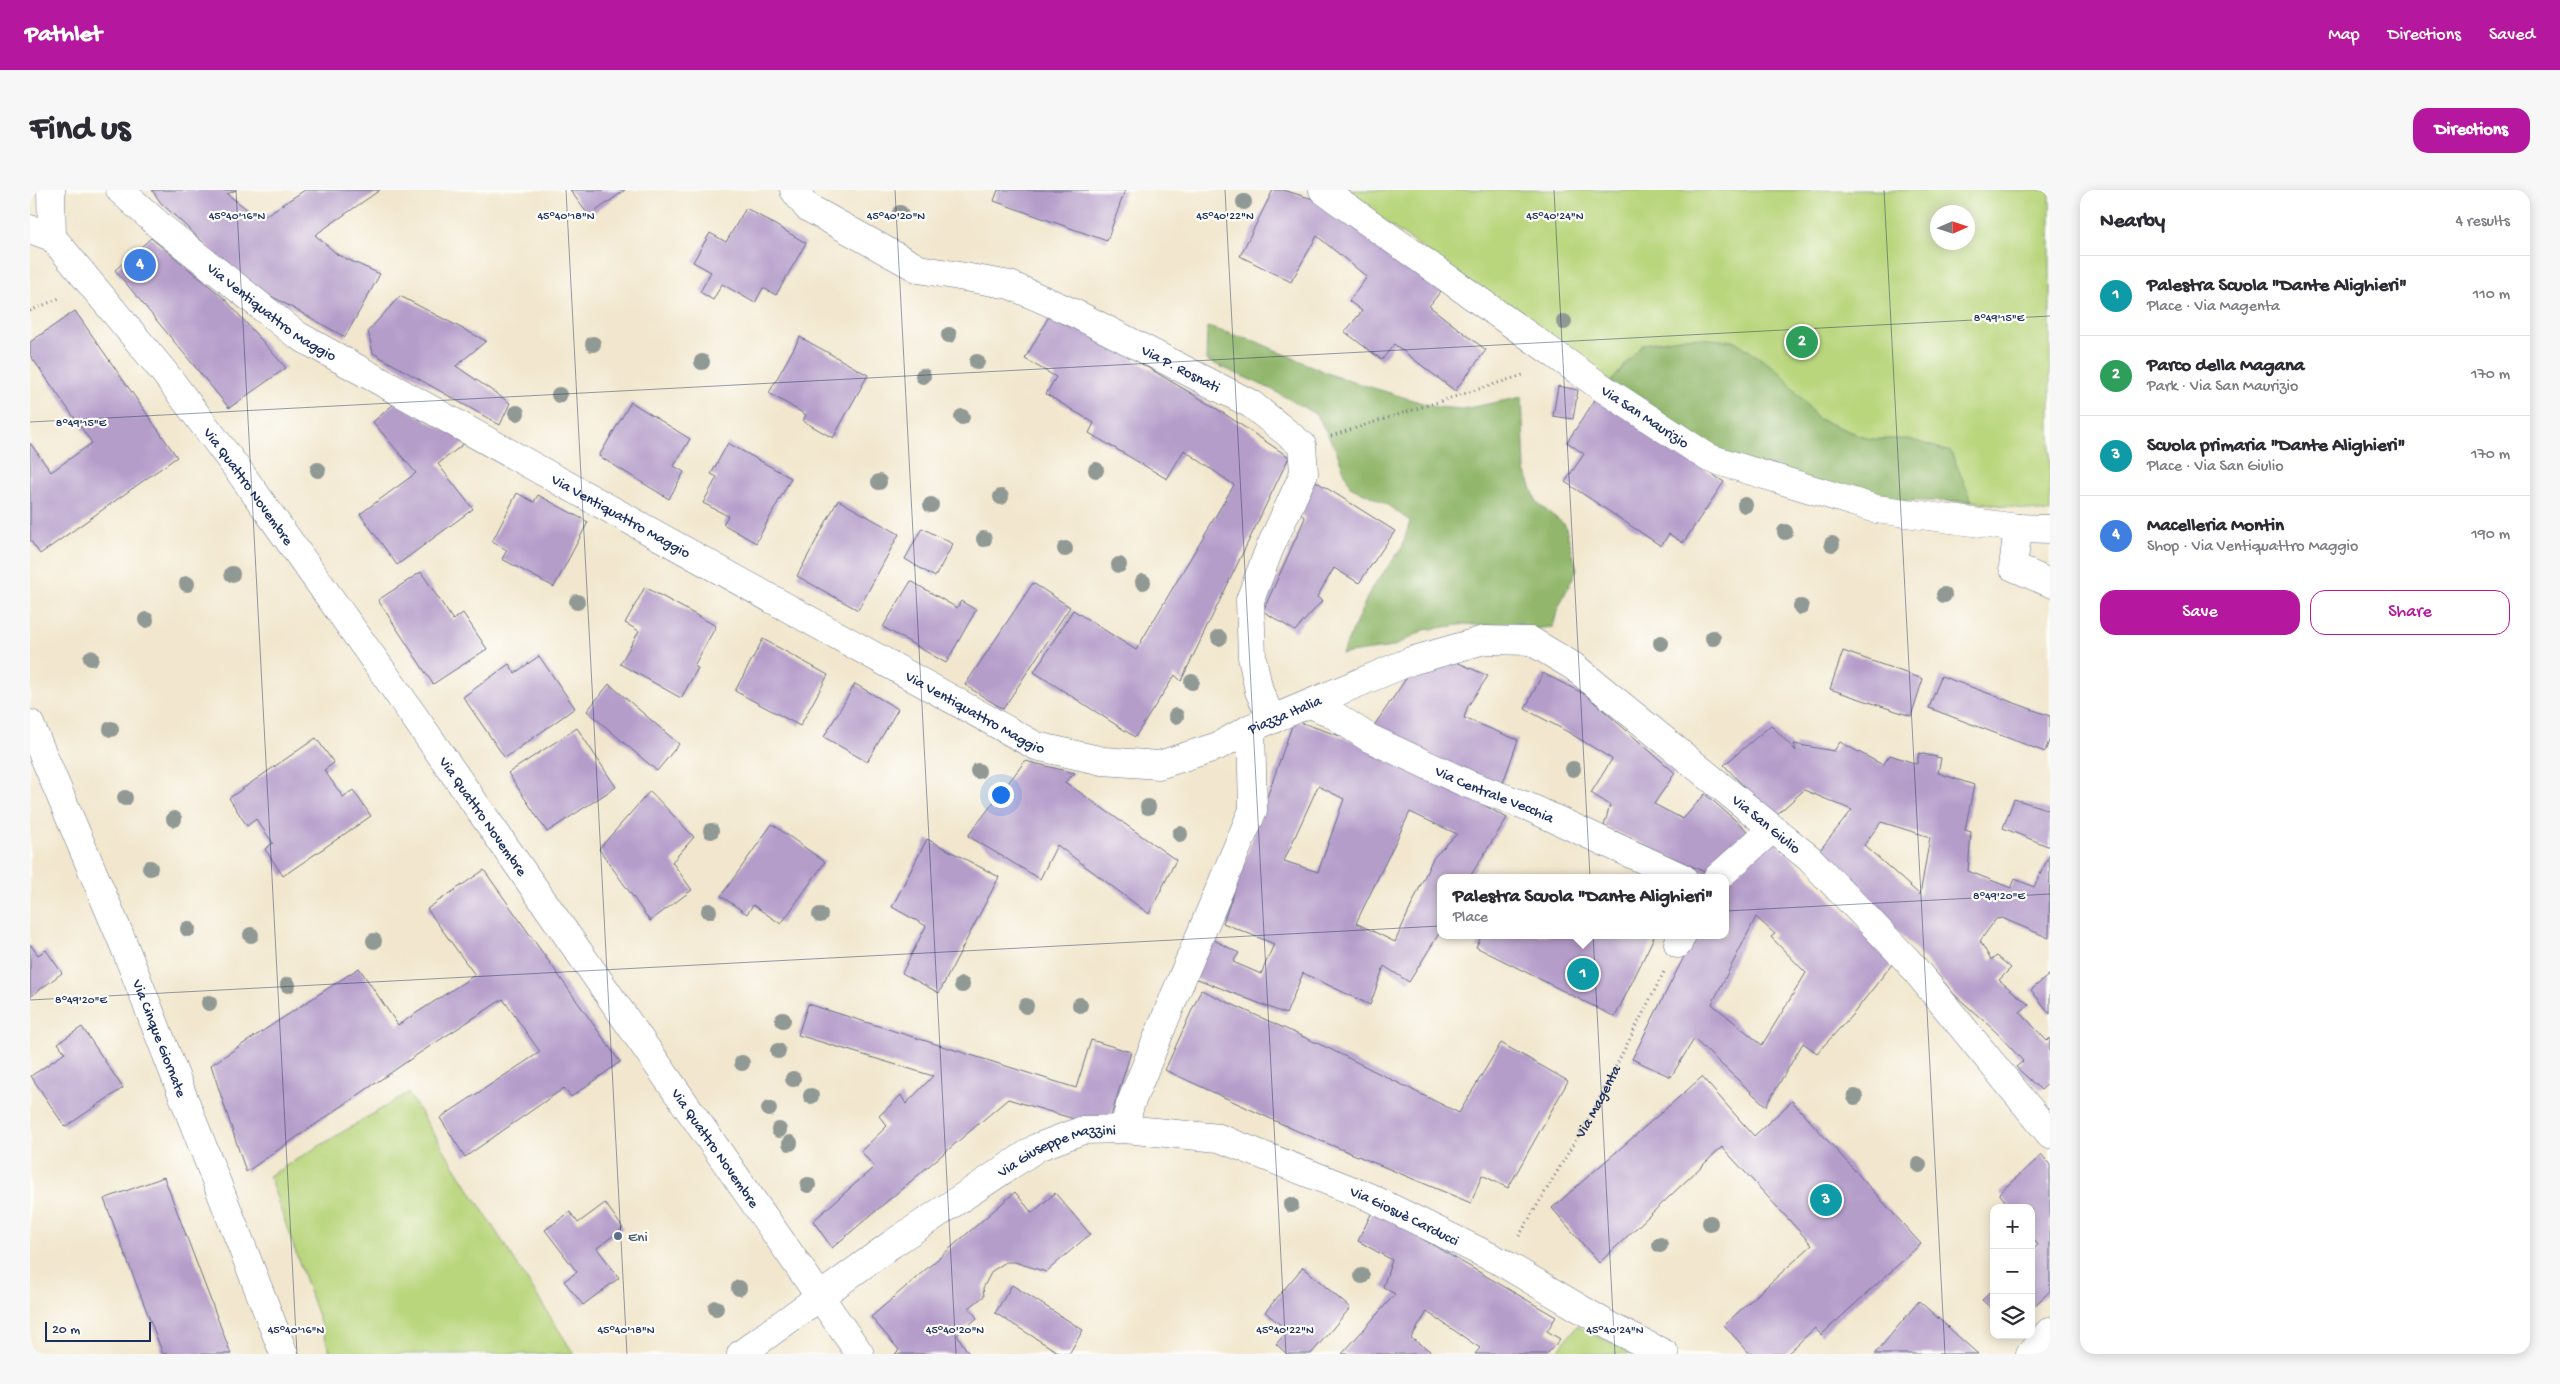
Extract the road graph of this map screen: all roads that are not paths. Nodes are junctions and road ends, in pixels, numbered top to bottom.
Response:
1 (51, 190) edge
2 (120, 190) edge
3 (794, 190) edge
4 (1323, 190) edge
5 (41, 233) edge
6 (2018, 528) junction
7 (2050, 529) edge
8 (2050, 582) edge
9 (1411, 661) joint
10 (1310, 704) junction
11 (30, 724) edge
12 (1261, 724) junction
13 (1159, 765) joint
14 (1772, 829) junction
15 (1674, 874) edge
16 (1721, 874) edge
17 (2045, 1116) edge
18 (1124, 1128) junction
19 (821, 1297) junction
20 (2050, 1331) edge
21 (284, 1354) edge
22 (741, 1354) edge
23 (860, 1354) edge
24 (1665, 1354) edge
25 (2030, 1354) edge

1 - 5 street
2 - 13 street, Via Ventiquattro Maggio
3 - 12 street, Via P. Rosnati
4 - 6 street, Via San Maurizio
5 - 19 street, Via Quattro Novembre
6 - 7 street, Via San Maurizio
6 - 8 street
9 - 10 street, Piazza Italia
9 - 14 street, Via San Giulio
10 - 12 street, Piazza Italia
10 - 15 street, Via Centrale Vecchia
11 - 21 street, Via Cinque Giornate
12 - 13 street, Piazza Italia
12 - 18 street, Via Giuseppe Mazzini
14 - 16 street
14 - 17 street, Via San Giulio
18 - 19 street, Via Giuseppe Mazzini
18 - 24 street, Via Giosuè Carducci
19 - 22 street, Via Giuseppe Mazzini
19 - 23 street, Via Quattro Novembre
20 - 25 street

